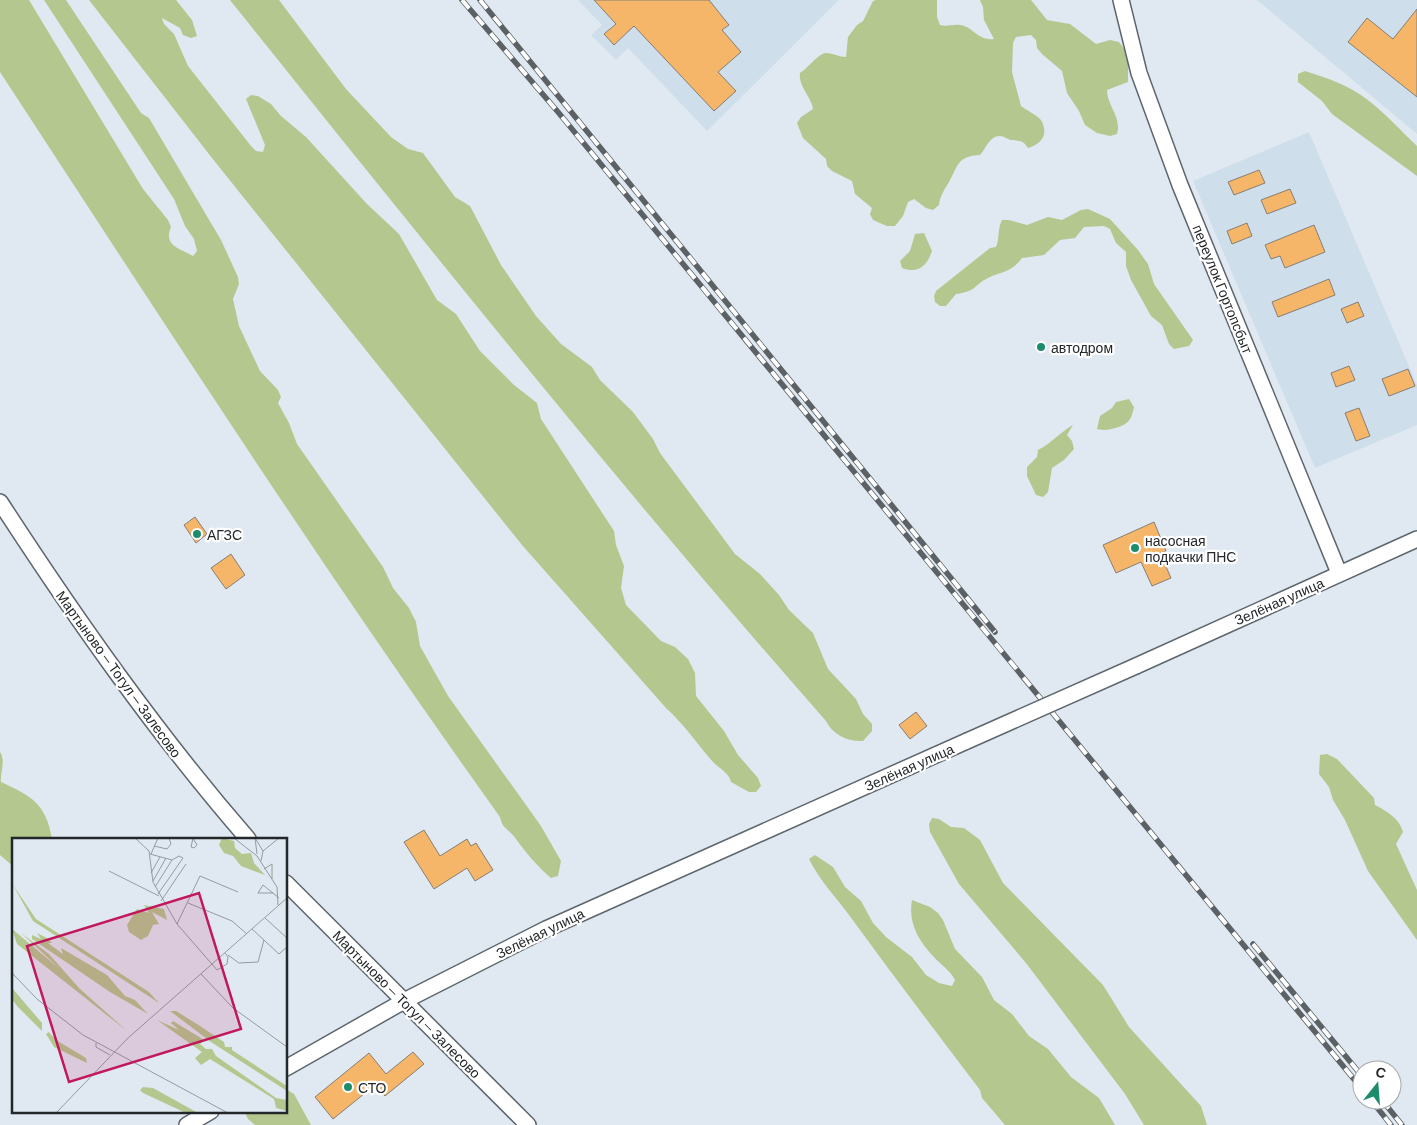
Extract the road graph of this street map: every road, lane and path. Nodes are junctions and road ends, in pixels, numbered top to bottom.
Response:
1 (1122, 0) edge
2 (0, 502) edge
3 (1417, 539) edge
4 (1339, 573) junction
5 (247, 838) edge
6 (288, 884) edge
7 (404, 1001) junction
8 (288, 1067) edge
9 (209, 1112) edge
10 (187, 1125) edge
11 (528, 1125) edge

1 - 4 street, переулок Гортопсбыт
2 - 5 street, Мартыново — Тогул — Залесово
3 - 4 street, Зелёная улица
4 - 7 street, Зелёная улица, bridge
6 - 7 street, Мартыново — Тогул — Залесово
7 - 8 street, Зелёная улица
7 - 11 street, Мартыново — Тогул — Залесово
9 - 10 street

